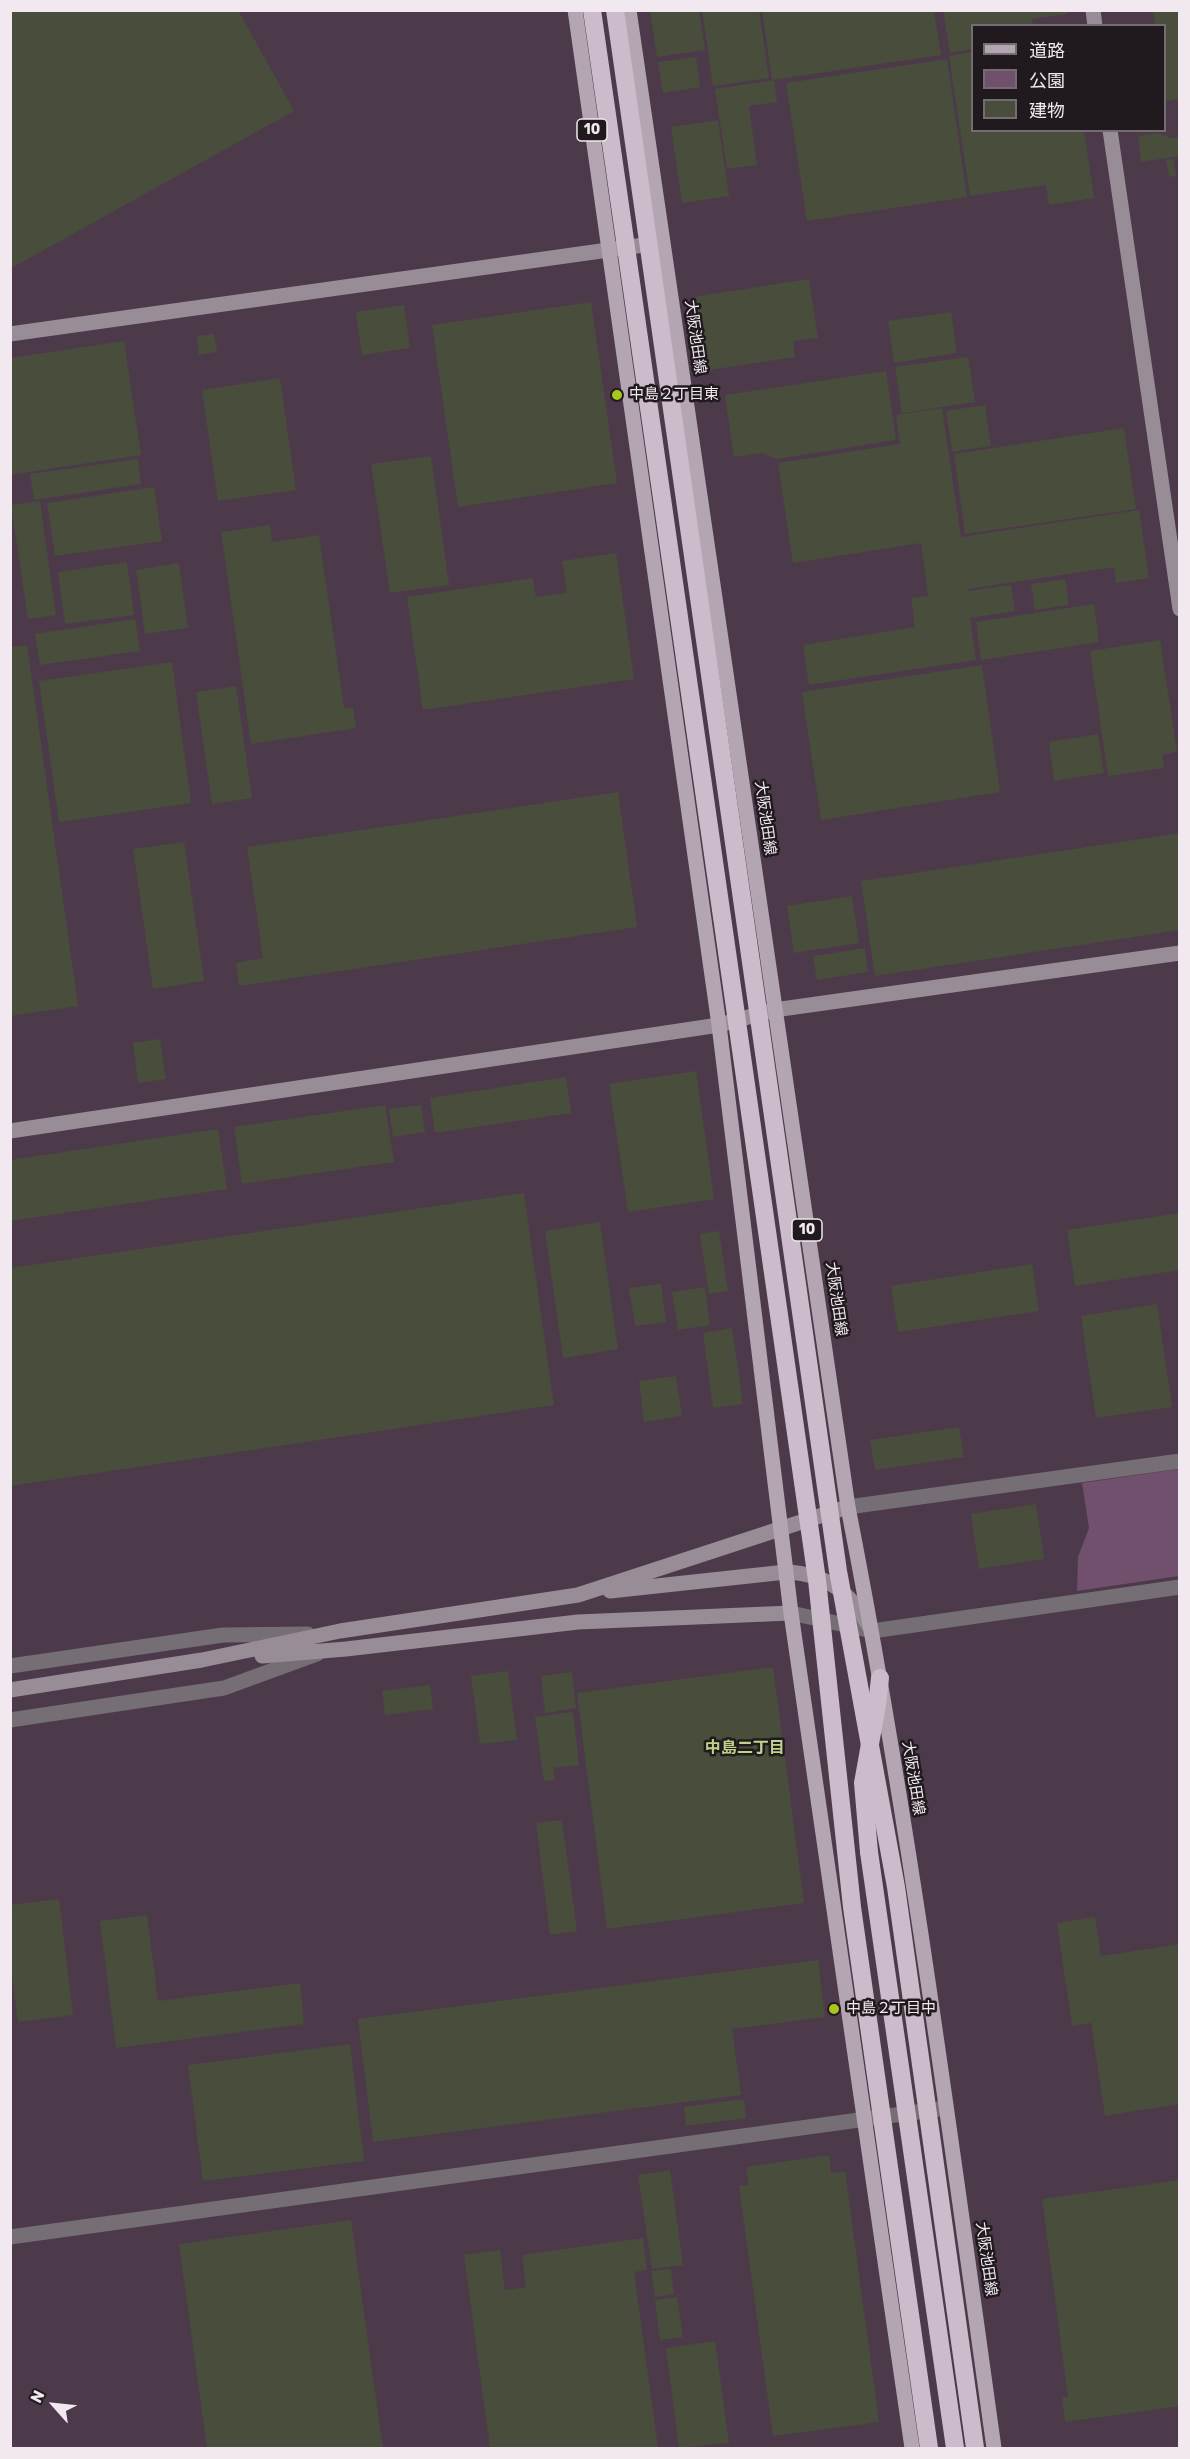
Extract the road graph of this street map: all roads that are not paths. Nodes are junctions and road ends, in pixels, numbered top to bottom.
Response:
1 (575, 10) edge
2 (592, 10) edge
3 (615, 10) edge
4 (629, 10) edge
5 (1110, 132) edge
6 (663, 243) junction
7 (609, 250) junction
8 (10, 334) edge
9 (1179, 609) edge
10 (1179, 953) edge
11 (774, 1010) junction
12 (719, 1025) junction
13 (10, 1131) edge
14 (1179, 1461) edge
15 (848, 1507) junction
16 (781, 1529) junction
17 (786, 1572) junction
18 (1179, 1587) edge
19 (578, 1595) junction
20 (791, 1613) junction
21 (872, 1631) junction
22 (323, 1634) junction
23 (326, 1650) junction
24 (202, 1660) junction
25 (10, 1666) edge
26 (880, 1678) junction
27 (10, 1690) edge
28 (10, 1720) edge
29 (946, 2108) junction
30 (866, 2120) junction
31 (10, 2237) edge
32 (912, 2448) edge
33 (929, 2448) edge
34 (955, 2448) edge
35 (975, 2448) edge
36 (994, 2448) edge

1 - 7 main road, 10
2 - 33 highway, bridge
3 - 35 highway, bridge
4 - 6 main road, 大阪池田線 / 10
5 - 9 street
6 - 7 street
6 - 11 main road, 大阪池田線 / 10
7 - 8 street
7 - 12 main road, 10
10 - 11 street
11 - 12 street
11 - 15 main road, 大阪池田線 / 10
12 - 13 street
12 - 16 main road, 10
14 - 15 street
15 - 16 street
15 - 21 main road, 大阪池田線 / 10
16 - 17 main road, 10
16 - 19 street
17 - 19 street
17 - 20 main road, 10
17 - 21 street
18 - 21 street
19 - 22 street
20 - 21 street
20 - 23 street
20 - 30 main road, 10
21 - 26 main road, 大阪池田線 / 10
22 - 24 street
22 - 25 street
23 - 24 street
23 - 28 street
24 - 27 street
26 - 29 main road, 大阪池田線 / 10
26 - 34 highway, bridge
29 - 30 street
29 - 36 main road, 大阪池田線 / 10
30 - 31 street
30 - 32 main road, 10

